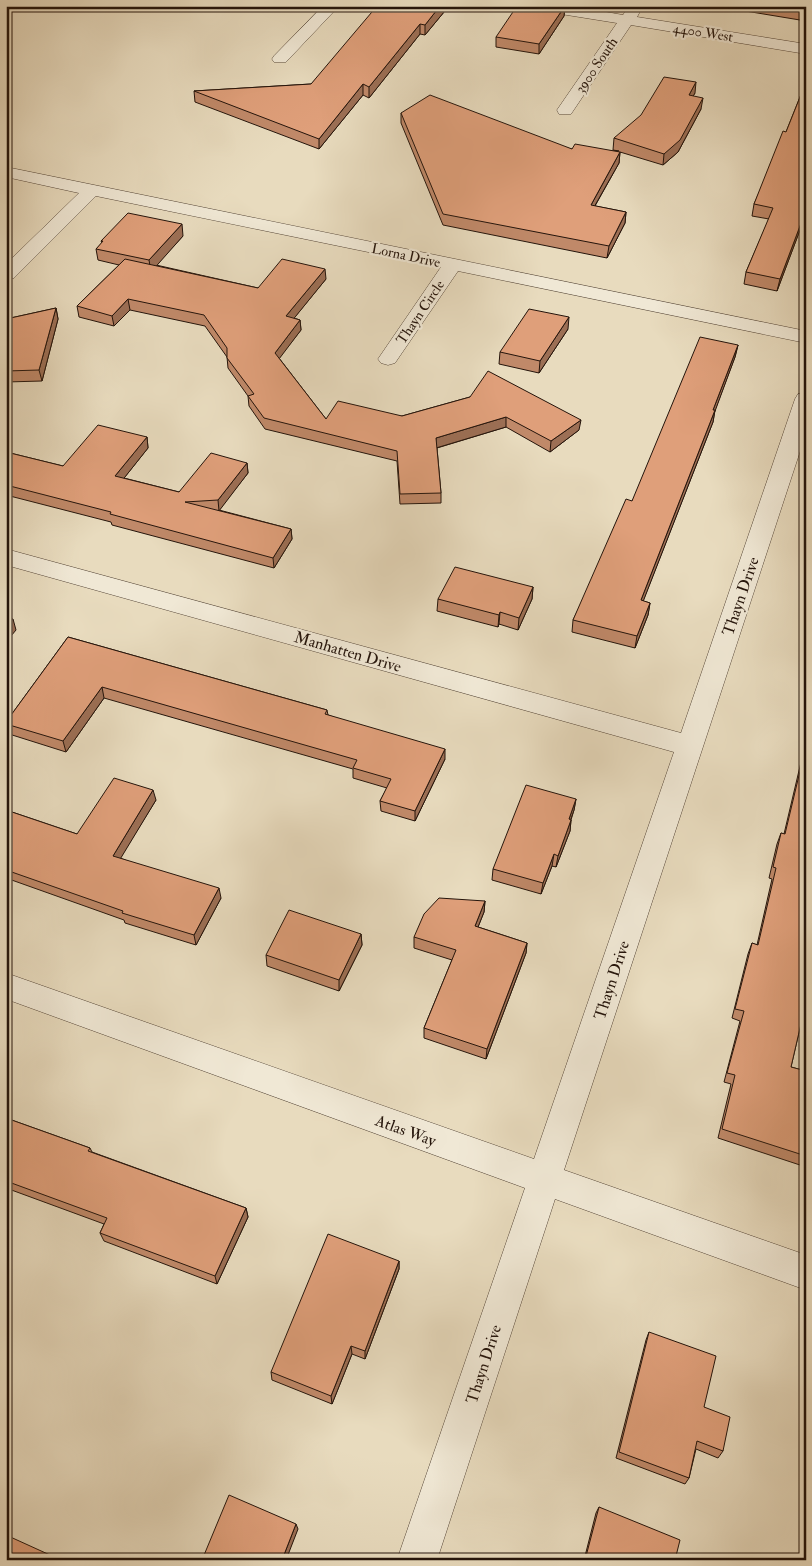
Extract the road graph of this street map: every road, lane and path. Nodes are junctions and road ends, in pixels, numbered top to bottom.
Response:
1 (332, 6) edge
2 (542, 6) edge
3 (636, 6) edge
4 (627, 20) junction
5 (806, 49) edge
6 (280, 59) dead end
7 (566, 110) dead end
8 (6, 172) edge
9 (92, 190) junction
10 (452, 265) junction
11 (7, 274) edge
12 (806, 337) edge
13 (388, 359) dead end
14 (806, 400) edge
15 (6, 557) edge
16 (689, 746) junction
17 (6, 986) edge
18 (545, 1179) junction
19 (806, 1273) edge
20 (417, 1560) edge

1 - 6 street
2 - 4 street, 4400 West
3 - 4 street, 3900 South
4 - 5 street, 4400 West
4 - 7 street, 3900 South
8 - 9 street, Lorna Drive
9 - 10 street, Lorna Drive
9 - 11 street
10 - 12 street, Lorna Drive
10 - 13 street, Thayn Circle
14 - 16 street, Thayn Drive
15 - 16 street, Manhatten Drive
16 - 18 street, Thayn Drive
17 - 18 street, Atlas Way
18 - 19 street, Atlas Way
18 - 20 street, Thayn Drive

